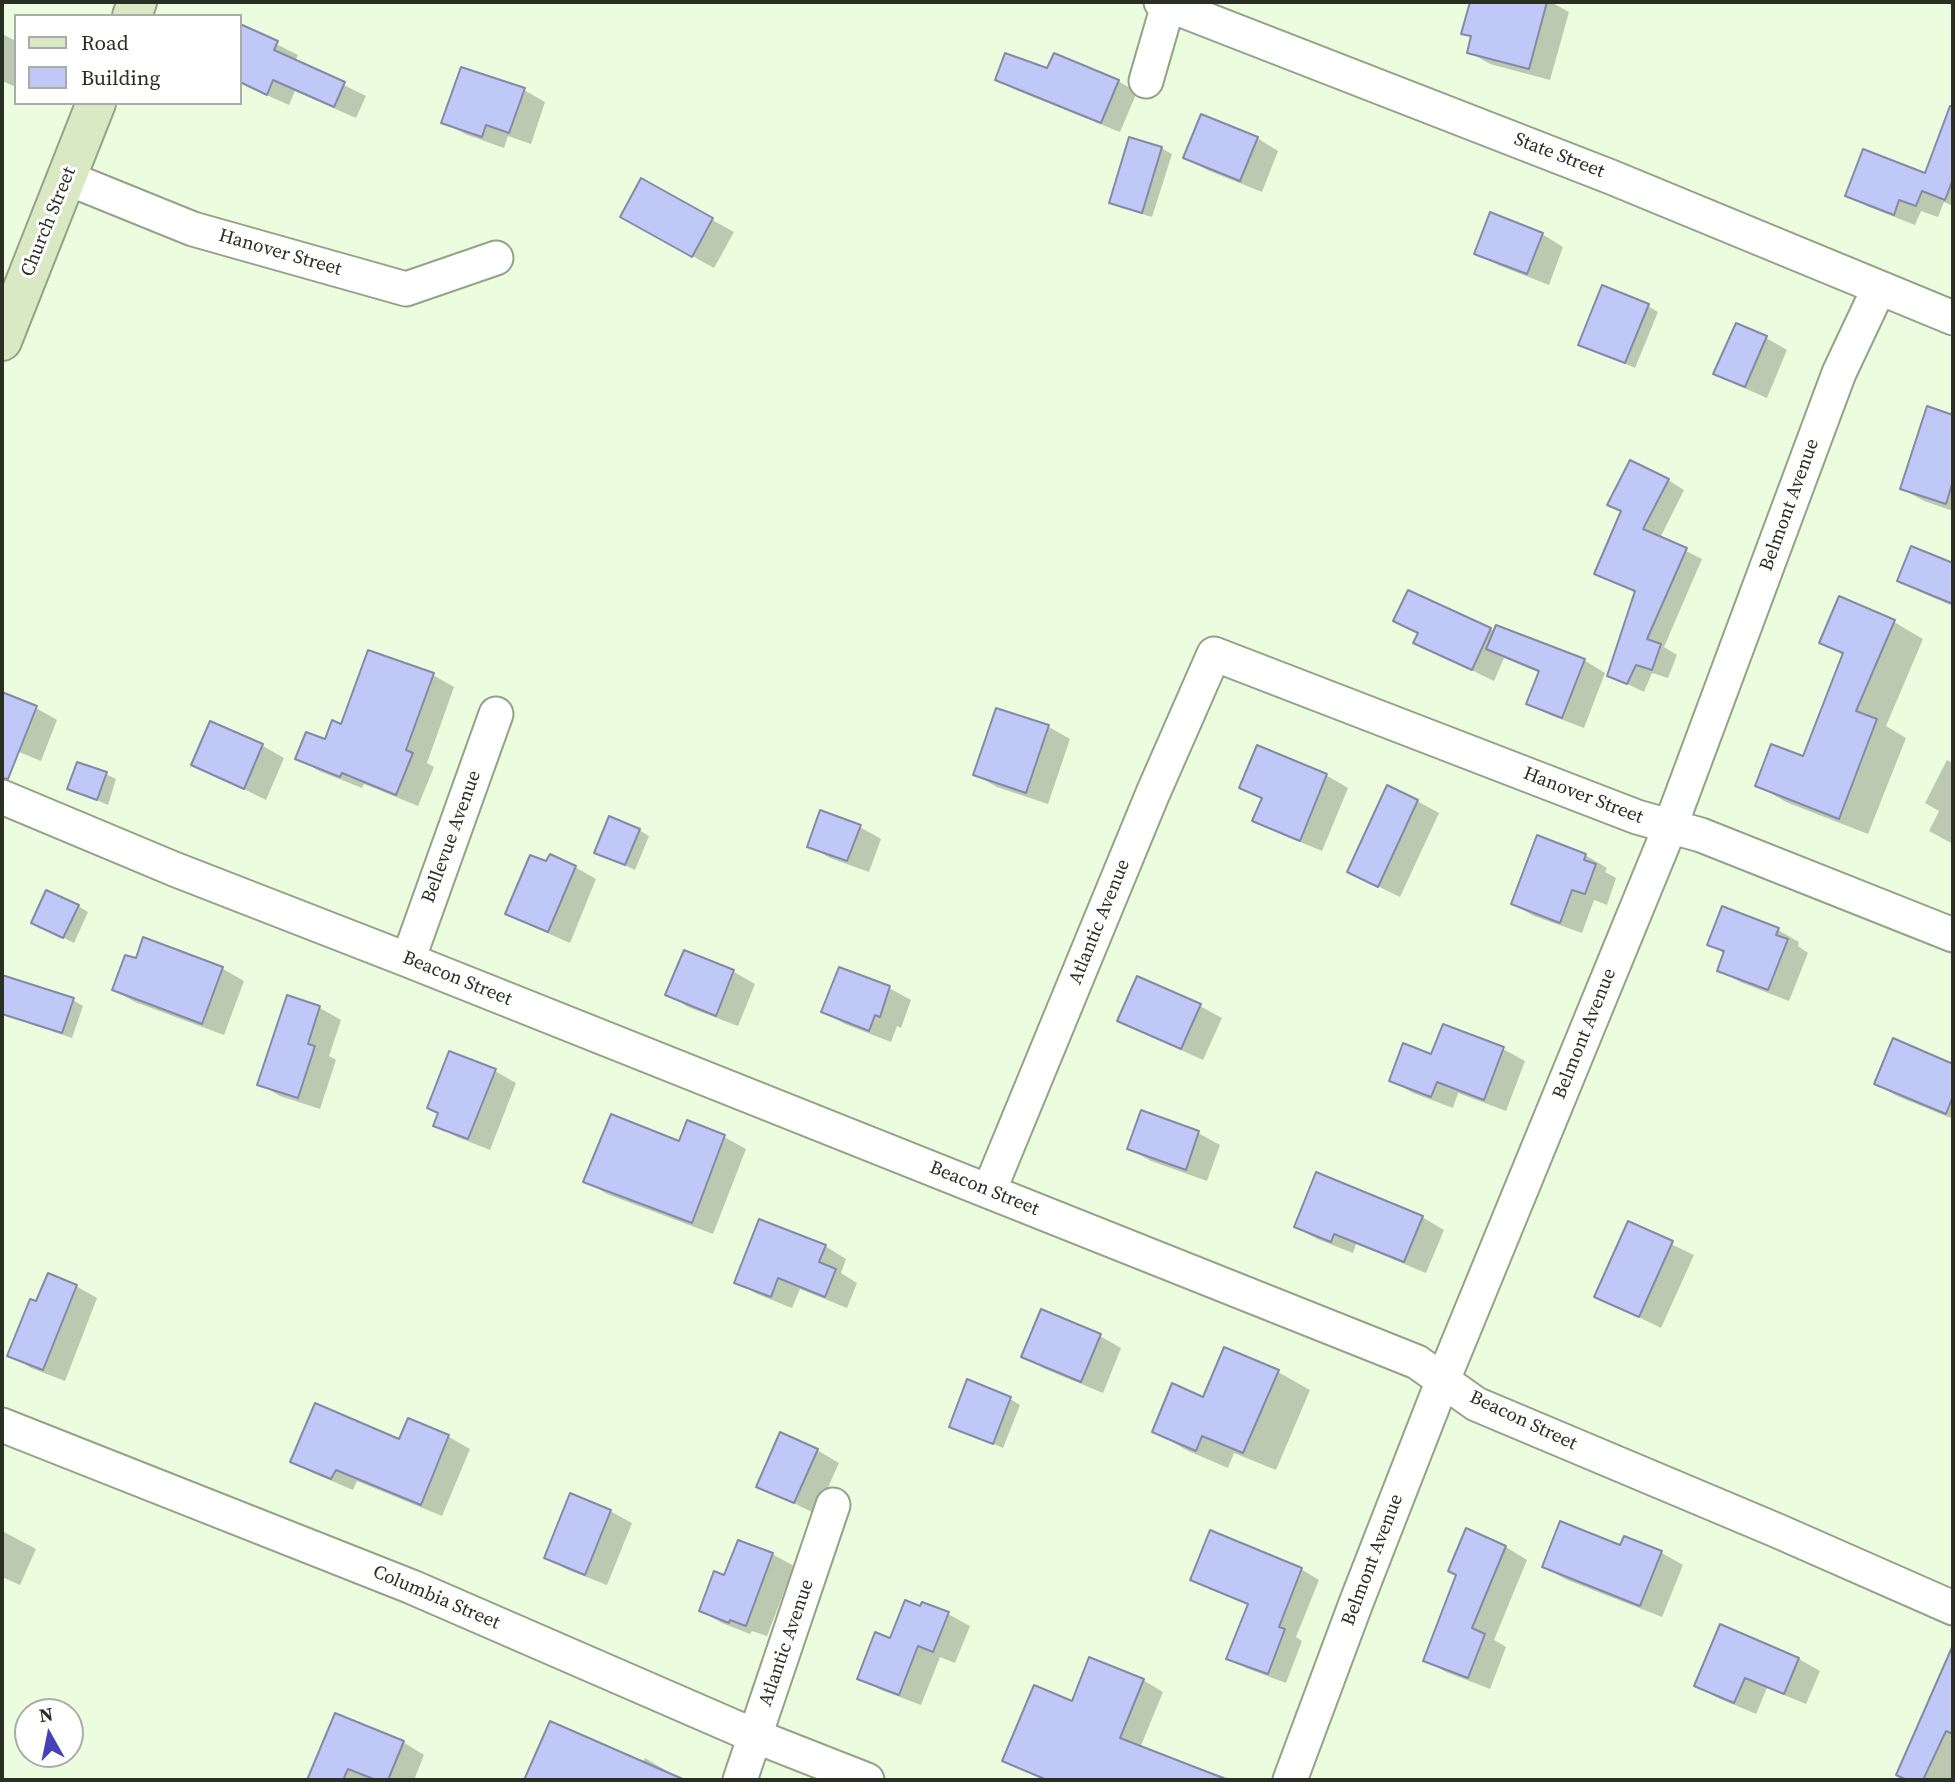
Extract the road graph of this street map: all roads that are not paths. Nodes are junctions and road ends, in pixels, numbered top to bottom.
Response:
1 (1165, 3) edge
2 (1146, 81) dead end
3 (95, 105) edge
4 (66, 178) junction
5 (496, 258) dead end
6 (1880, 288) junction
7 (1953, 318) edge
8 (2, 341) edge
9 (1214, 654) joint
10 (496, 714) dead end
11 (2, 797) edge
12 (1670, 827) junction
13 (1953, 935) edge
14 (408, 960) junction
15 (989, 1191) junction
16 (1443, 1380) junction
17 (2, 1425) edge
18 (833, 1505) dead end
19 (1953, 1608) edge
20 (755, 1736) junction
21 (740, 1780) edge
22 (867, 1780) edge
23 (1290, 1780) edge

1 - 2 street
1 - 6 street, State Street
3 - 4 main road, Church Street
4 - 5 street, Hanover Street
4 - 8 main road, Church Street
6 - 7 street, State Street
6 - 12 street, Belmont Avenue
9 - 12 street, Hanover Street
9 - 15 street, Atlantic Avenue
10 - 14 street, Bellevue Avenue
11 - 14 street, Beacon Street
12 - 13 street, Hanover Street
12 - 16 street, Belmont Avenue
14 - 15 street, Beacon Street
15 - 16 street, Beacon Street
16 - 19 street, Beacon Street
16 - 23 street, Belmont Avenue
17 - 20 street, Columbia Street
18 - 20 street, Atlantic Avenue
20 - 21 street, Atlantic Avenue
20 - 22 street, Columbia Street

